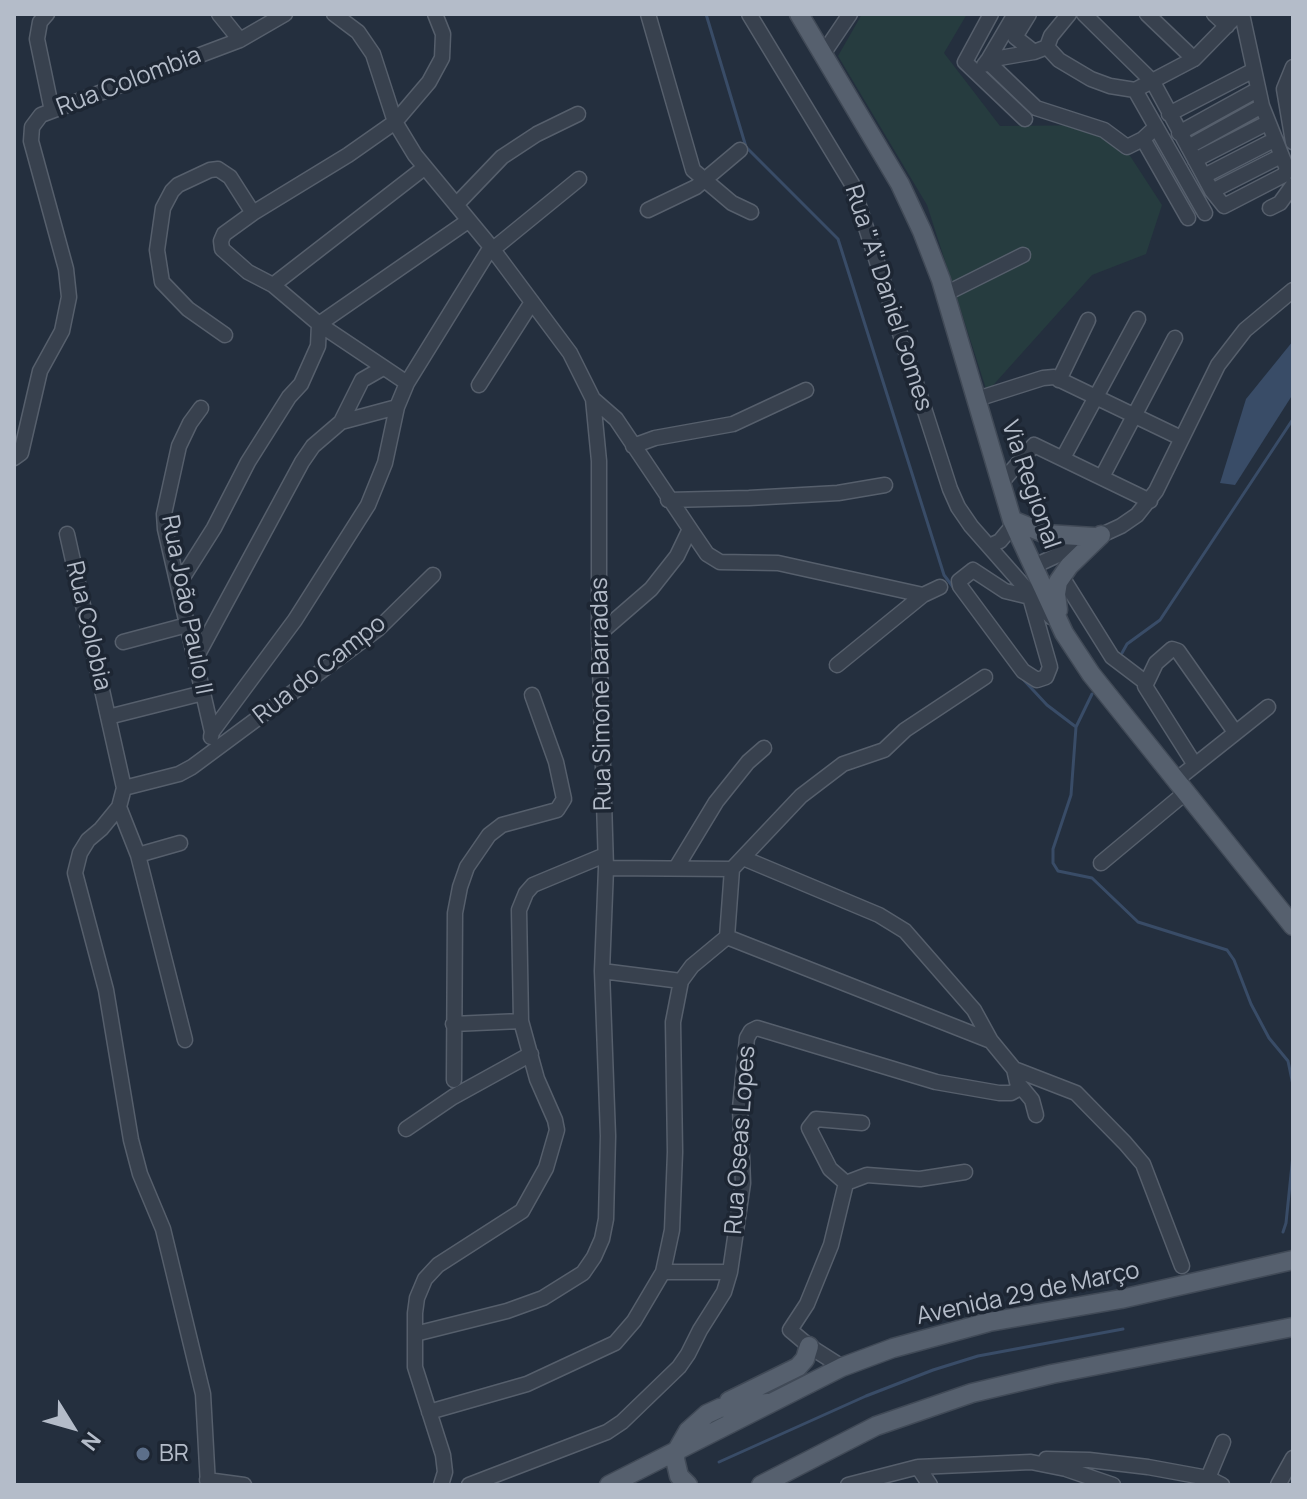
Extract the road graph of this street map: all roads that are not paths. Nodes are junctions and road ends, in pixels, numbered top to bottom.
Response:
1 (47, 14) edge
2 (219, 14) edge
3 (285, 14) edge
4 (334, 14) edge
5 (435, 14) edge
6 (648, 14) edge
7 (749, 14) edge
8 (799, 14) edge
9 (850, 14) edge
10 (991, 14) edge
11 (1015, 14) edge
12 (1029, 14) edge
13 (1069, 14) edge
14 (1084, 14) edge
15 (1147, 14) edge
16 (1214, 14) edge
17 (1240, 14) edge
18 (1227, 26) junction
19 (240, 40) junction
20 (1040, 49) junction
21 (823, 54) junction
22 (1194, 59) junction
23 (987, 60) junction
24 (1293, 67) edge
25 (972, 70) junction
26 (1254, 70) junction
27 (1153, 82) junction
28 (1135, 90) junction
29 (1257, 90) junction
30 (1262, 106) junction
31 (52, 111) junction
32 (578, 114) dead end
33 (1169, 114) junction
34 (1025, 119) dead end
35 (395, 122) junction
36 (1267, 123) junction
37 (1155, 128) junction
38 (1179, 133) junction
39 (1143, 139) junction
40 (1274, 140) junction
41 (1293, 142) edge
42 (740, 150) dead end
43 (1192, 154) junction
44 (1281, 156) junction
45 (424, 168) junction
46 (1204, 176) junction
47 (579, 179) dead end
48 (1289, 180) edge
49 (704, 181) junction
50 (1212, 191) junction
51 (456, 205) junction
52 (1270, 208) dead end
53 (648, 210) dead end
54 (751, 212) dead end
55 (253, 213) junction
56 (1205, 213) dead end
57 (1188, 218) dead end
58 (468, 221) junction
59 (491, 249) junction
60 (1023, 255) dead end
61 (273, 285) junction
62 (1293, 290) edge
63 (945, 294) junction
64 (532, 302) junction
65 (1138, 319) dead end
66 (1088, 320) dead end
67 (319, 324) junction
68 (225, 335) dead end
69 (1175, 338) dead end
70 (383, 368) junction
71 (1057, 378) junction
72 (407, 383) junction
73 (479, 385) dead end
74 (806, 390) dead end
75 (1096, 397) junction
76 (593, 399) junction
77 (977, 399) junction
78 (397, 407) junction
79 (201, 408) dead end
80 (1133, 416) junction
81 (341, 422) junction
82 (1181, 438) junction
83 (633, 446) junction
84 (14, 458) edge
85 (1063, 458) junction
86 (1102, 477) junction
87 (1001, 483) junction
88 (885, 485) dead end
89 (668, 500) junction
90 (1150, 501) junction
91 (1013, 522) junction
92 (690, 529) junction
93 (67, 534) dead end
94 (1092, 539) junction
95 (989, 546) junction
96 (1030, 563) junction
97 (433, 575) dead end
98 (1062, 577) junction
99 (178, 585) junction
100 (940, 587) dead end
101 (923, 595) junction
102 (1032, 596) junction
103 (187, 625) junction
104 (1062, 629) junction
105 (599, 634) junction
106 (123, 642) dead end
107 (196, 658) junction
108 (837, 665) dead end
109 (985, 677) dead end
110 (1145, 682) junction
111 (203, 693) junction
112 (532, 695) dead end
113 (1268, 707) dead end
114 (108, 717) junction
115 (212, 732) junction
116 (1235, 732) junction
117 (764, 748) dead end
118 (202, 760) junction
119 (1195, 765) junction
120 (1180, 787) junction
121 (124, 788) junction
122 (119, 807) junction
123 (180, 843) dead end
124 (138, 855) junction
125 (605, 862) junction
126 (1101, 863) dead end
127 (738, 864) junction
128 (676, 868) junction
129 (1293, 926) edge
130 (727, 937) junction
131 (602, 971) junction
132 (681, 981) junction
133 (521, 1021) junction
134 (453, 1024) junction
135 (185, 1040) dead end
136 (991, 1041) junction
137 (531, 1054) junction
138 (1014, 1069) junction
139 (454, 1080) dead end
140 (1020, 1088) junction
141 (1036, 1115) dead end
142 (862, 1123) dead end
143 (406, 1129) dead end
144 (965, 1172) dead end
145 (846, 1183) junction
146 (1293, 1260) edge
147 (1182, 1266) dead end
148 (663, 1272) junction
149 (730, 1272) junction
150 (1293, 1327) edge
151 (415, 1334) junction
152 (809, 1346) junction
153 (842, 1367) junction
154 (775, 1403) junction
155 (720, 1408) junction
156 (429, 1412) junction
157 (1223, 1442) dead end
158 (676, 1452) junction
159 (1293, 1458) edge
160 (1031, 1462) junction
161 (918, 1467) junction
162 (443, 1478) edge
163 (1208, 1478) junction
164 (208, 1483) edge
165 (244, 1485) edge
166 (455, 1485) edge
167 (469, 1485) edge
168 (609, 1485) edge
169 (688, 1485) edge
170 (761, 1485) edge
171 (848, 1485) edge
172 (930, 1485) edge
173 (1113, 1485) edge
174 (1222, 1485) edge
175 (1278, 1485) edge

1 - 31 street
2 - 19 street
3 - 19 street, Rua Colombia
4 - 35 street, Rua Simone Barradas
5 - 35 street
6 - 49 street
7 - 95 street, Rua "A" Daniel Gomes
8 - 21 main road, Via Regional
9 - 21 street
10 - 25 street
11 - 23 street
12 - 20 street
13 - 20 street
14 - 27 street
15 - 22 street
16 - 18 street
17 - 18 street
17 - 26 street
18 - 22 street
19 - 31 street, Rua Colombia
20 - 23 street
20 - 28 street
21 - 63 main road, Via Regional
22 - 27 street
23 - 25 street
23 - 39 street
24 - 41 street
25 - 34 street
26 - 29 street
26 - 33 street
27 - 28 street
27 - 33 street
28 - 37 street
29 - 30 street
29 - 38 street
30 - 36 street
30 - 43 street
31 - 84 street, Rua Colombia
32 - 51 street
33 - 38 street
35 - 45 street, Rua Simone Barradas
35 - 55 street
36 - 40 street
36 - 43 street
37 - 39 street
37 - 56 street
38 - 43 street
39 - 57 street
40 - 44 street
40 - 46 street
42 - 49 street
43 - 46 street
44 - 48 street
44 - 50 street
45 - 51 street, Rua Simone Barradas
45 - 61 street
46 - 50 street
47 - 59 street
48 - 50 street
48 - 52 street
49 - 53 street
49 - 54 street
51 - 58 street, Rua Simone Barradas
55 - 61 street
55 - 68 street
58 - 59 street, Rua Simone Barradas
58 - 67 street
59 - 64 street, Rua Simone Barradas
59 - 72 street
60 - 63 street
61 - 67 street
62 - 82 street
63 - 77 main road, Via Regional
64 - 73 street
64 - 76 street, Rua Simone Barradas
65 - 75 street
66 - 71 street
67 - 70 street
67 - 99 street
69 - 80 street
70 - 72 street
70 - 81 street
71 - 75 street
71 - 77 street
72 - 78 street
74 - 83 street
75 - 80 street
75 - 85 street
76 - 83 street
76 - 105 street, Rua Simone Barradas
77 - 87 main road, Via Regional
78 - 81 street
78 - 115 street
79 - 99 street, Rua João Paulo II
80 - 82 street
80 - 86 street
81 - 107 street
82 - 90 street
83 - 89 street
85 - 86 street
85 - 87 street
86 - 90 street
87 - 91 main road, Via Regional
88 - 89 street
89 - 92 street
90 - 94 street
91 - 94 main road
91 - 95 street
91 - 96 main road, Via Regional
92 - 101 street
92 - 105 street
93 - 114 street, Rua Colobia
94 - 96 street
94 - 98 main road
95 - 102 street, Rua "A" Daniel Gomes
96 - 104 main road, Via Regional
97 - 118 street, Rua do Campo
98 - 104 main road
98 - 110 street
99 - 103 street, Rua João Paulo II
100 - 101 street
101 - 108 street
102 - 102 street
102 - 104 street, Rua "A" Daniel Gomes
103 - 106 street
103 - 107 street, Rua João Paulo II
104 - 120 main road, Via Regional
105 - 125 street, Rua Simone Barradas
107 - 111 street, Rua João Paulo II
109 - 127 street
110 - 116 street
110 - 119 street
111 - 114 street
111 - 115 street, Rua João Paulo II
112 - 134 street
113 - 116 street
114 - 121 street, Rua Colobia
115 - 118 street
116 - 119 street
117 - 128 street
118 - 121 street, Rua do Campo
119 - 120 street
120 - 126 street
120 - 129 main road, Via Regional
121 - 122 street
122 - 124 street
122 - 164 street
123 - 124 street
124 - 135 street
125 - 128 street
125 - 131 street, Rua Simone Barradas
125 - 133 street
127 - 128 street
127 - 130 street
127 - 136 street
130 - 132 street
130 - 136 street
131 - 132 street
131 - 151 street, Rua Simone Barradas
132 - 148 street
133 - 134 street
133 - 137 street
134 - 139 street
136 - 138 street
137 - 143 street
137 - 151 street
138 - 140 street
138 - 147 street
140 - 141 street
140 - 149 street, Rua Oseas Lopes
142 - 145 street
144 - 145 street
145 - 152 street
146 - 153 main road, Avenida 29 de Março
148 - 149 street
148 - 156 street
149 - 167 street, Rua Oseas Lopes
150 - 170 main road
151 - 156 street
152 - 153 street
152 - 155 main road
153 - 154 main road, Avenida 29 de Março
154 - 155 main road
154 - 158 main road, Avenida 29 de Março
155 - 158 main road
156 - 162 street
157 - 163 street
158 - 168 main road, Avenida 29 de Março
158 - 169 main road
159 - 175 street
160 - 161 street
160 - 163 street
160 - 173 street
161 - 171 street
161 - 172 street
162 - 166 street
163 - 174 street
164 - 165 street

